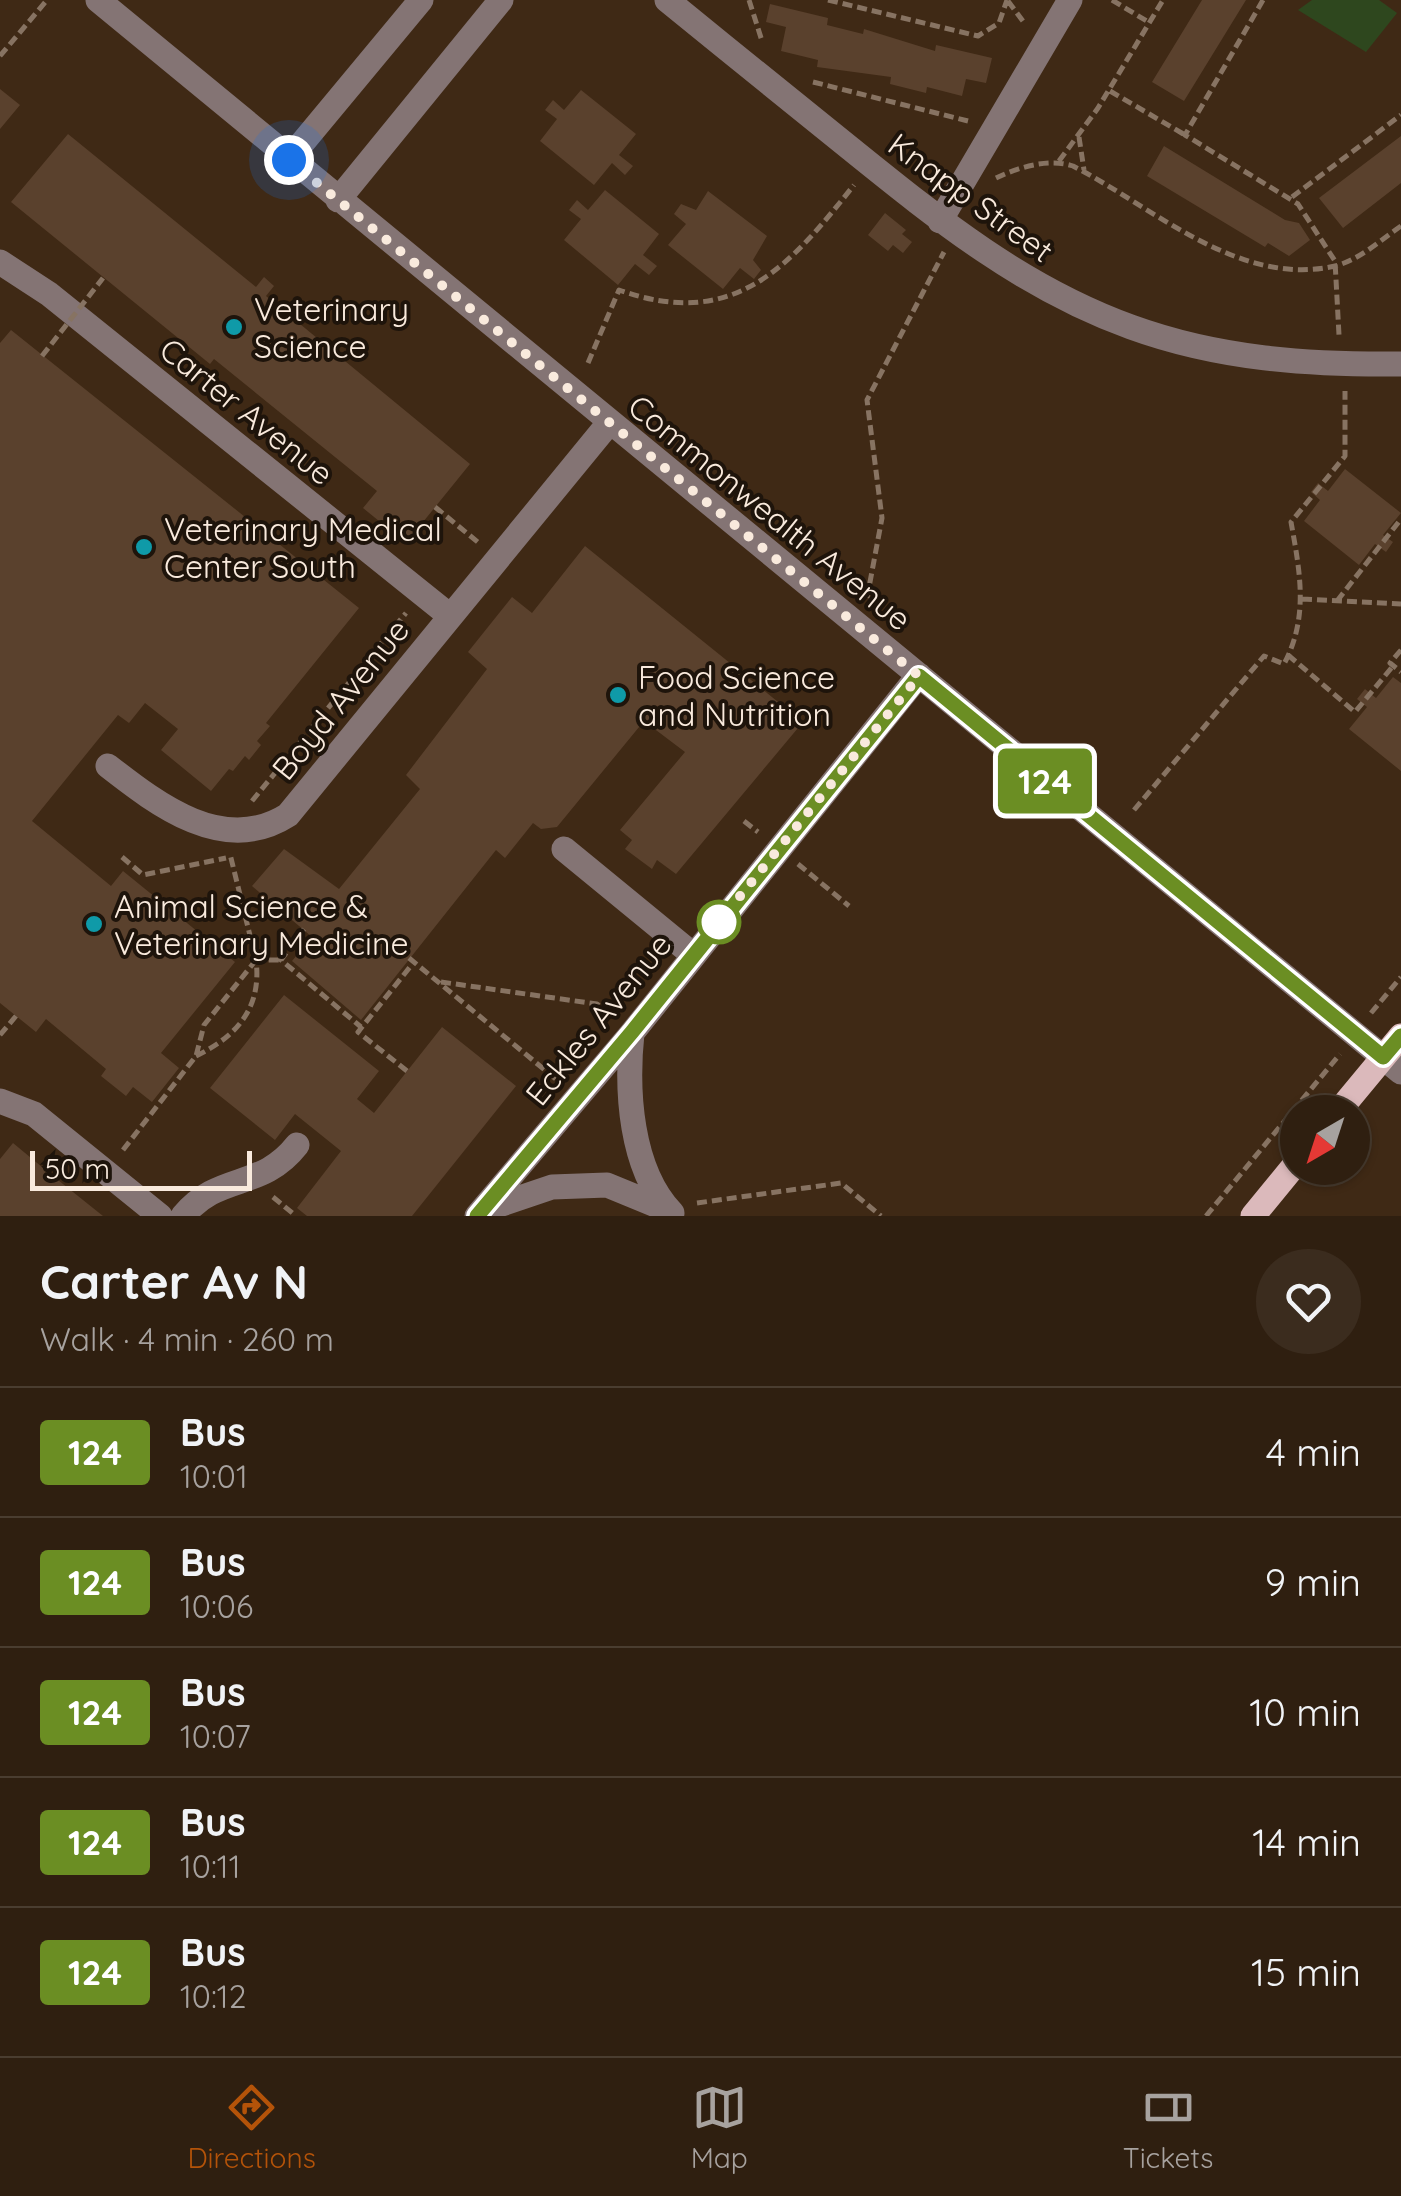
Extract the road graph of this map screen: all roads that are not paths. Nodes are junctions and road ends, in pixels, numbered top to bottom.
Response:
1 (98, 0) edge
2 (421, 0) edge
3 (501, 0) edge
4 (667, 0) edge
5 (1070, 0) edge
6 (289, 160) junction
7 (338, 200) junction
8 (940, 221) junction
9 (0, 262) edge
10 (1401, 364) edge
11 (609, 422) junction
12 (450, 616) junction
13 (919, 676) junction
14 (108, 766) dead end
15 (564, 848) dead end
16 (692, 954) junction
17 (623, 1025) junction
18 (1401, 1036) edge
19 (1392, 1065) edge
20 (1358, 1095) edge
21 (0, 1101) edge
22 (297, 1146) dead end
23 (1280, 1184) edge
24 (679, 1210) edge
25 (479, 1214) edge
26 (160, 1216) edge
27 (183, 1216) edge
28 (1253, 1216) edge

1 - 6 street, Commonwealth Avenue
2 - 6 street
3 - 7 street
4 - 8 street, Knapp Street
5 - 8 street
6 - 7 street, Commonwealth Avenue
7 - 11 street, Commonwealth Avenue
8 - 10 street, Knapp Street
9 - 12 street, Carter Avenue
11 - 12 street, Boyd Avenue
11 - 13 street, Commonwealth Avenue
12 - 14 street, Boyd Avenue
13 - 16 street, Eckles Avenue
13 - 19 street, Commonwealth Avenue
15 - 16 street
16 - 17 street, Eckles Avenue
17 - 24 street
17 - 25 street, Eckles Avenue
18 - 19 main road
19 - 20 main road
21 - 26 street
22 - 27 street
23 - 28 main road
24 - 25 street

